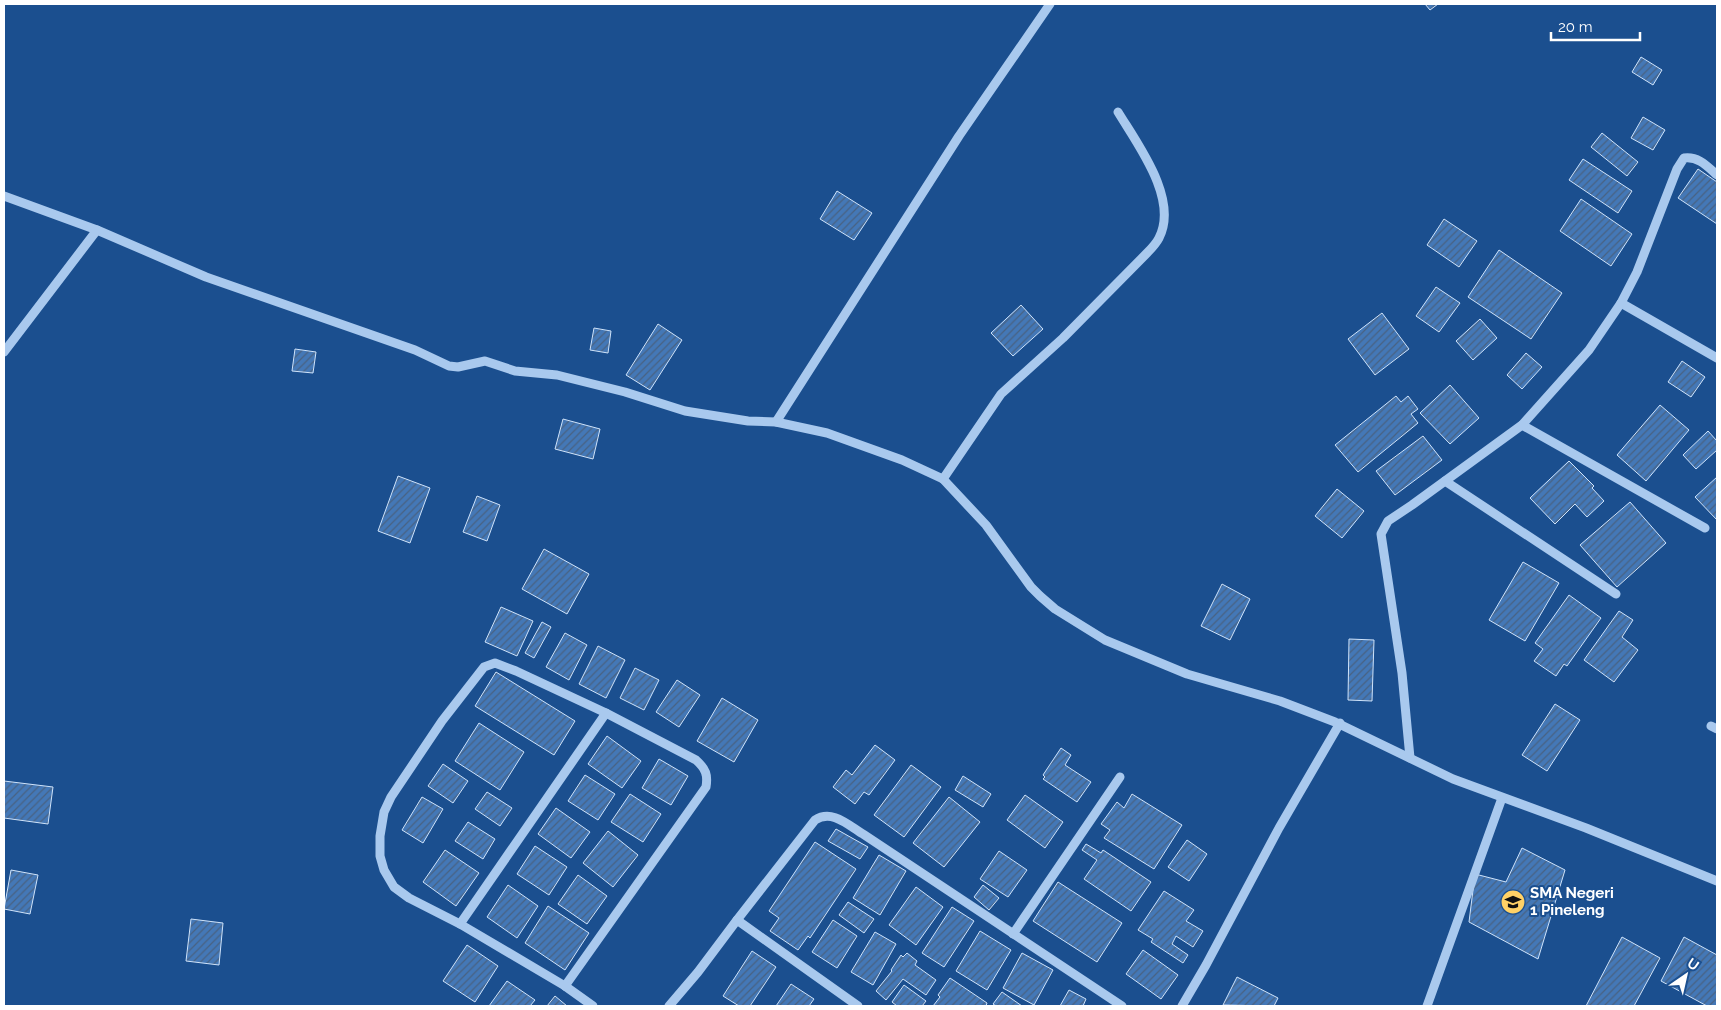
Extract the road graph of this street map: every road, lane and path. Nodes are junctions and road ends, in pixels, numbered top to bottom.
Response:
1 (1050, 4) edge
2 (1118, 112) dead end
3 (1717, 174) edge
4 (4, 196) edge
5 (97, 230) junction
6 (1621, 303) junction
7 (4, 352) edge
8 (1717, 358) edge
9 (776, 422) junction
10 (1522, 425) junction
11 (943, 479) junction
12 (1445, 481) junction
13 (1705, 528) dead end
14 (1616, 594) dead end
15 (606, 713) junction
16 (1340, 724) junction
17 (1410, 758) junction
18 (1120, 777) dead end
19 (1502, 798) junction
20 (1717, 881) edge
21 (737, 920) junction
22 (460, 924) junction
23 (1013, 934) junction
24 (565, 986) junction
25 (593, 1006) edge
26 (669, 1006) edge
27 (858, 1006) edge
28 (1122, 1006) edge
29 (1182, 1006) edge
30 (1427, 1006) edge

1 - 9 street
2 - 11 street
3 - 6 street
4 - 5 street
5 - 7 street
5 - 9 street
6 - 8 street
6 - 10 street
9 - 11 street
10 - 12 street
10 - 13 street
11 - 16 street
12 - 14 street
12 - 17 street
15 - 22 street
15 - 22 street
15 - 24 street
16 - 17 street
16 - 29 street
17 - 19 street
18 - 23 street
19 - 20 street
19 - 30 street
21 - 23 street
21 - 26 street
21 - 27 street
22 - 24 street
23 - 28 street
24 - 25 street

